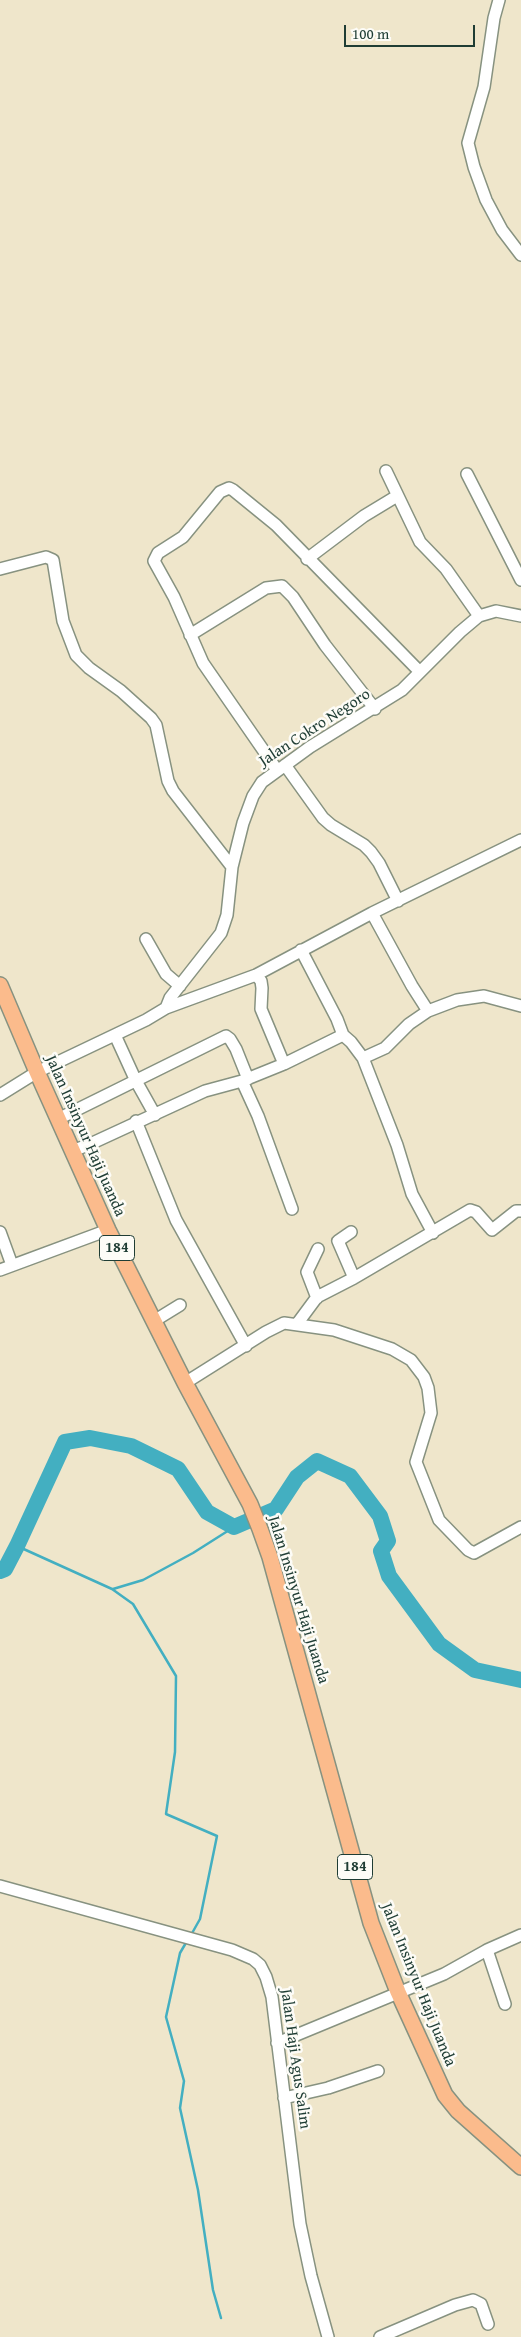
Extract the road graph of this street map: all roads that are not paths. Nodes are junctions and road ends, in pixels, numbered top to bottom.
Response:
1 (499, 0) edge
2 (521, 255) edge
3 (386, 471) dead end
4 (467, 474) dead end
5 (397, 496) junction
6 (307, 559) junction
7 (0, 569) edge
8 (521, 580) edge
9 (479, 616) junction
10 (521, 616) edge
11 (190, 635) junction
12 (420, 672) junction
13 (375, 708) junction
14 (281, 768) junction
15 (521, 840) edge
16 (232, 868) junction
17 (398, 901) junction
18 (372, 913) junction
19 (146, 939) dead end
20 (301, 950) junction
21 (256, 975) junction
22 (0, 985) edge
23 (180, 986) junction
24 (521, 1006) edge
25 (166, 1008) junction
26 (428, 1011) junction
27 (115, 1035) junction
28 (343, 1035) junction
29 (363, 1058) junction
30 (284, 1064) junction
31 (37, 1072) junction
32 (245, 1080) junction
33 (136, 1081) junction
34 (0, 1095) edge
35 (155, 1115) junction
36 (58, 1119) junction
37 (136, 1121) junction
38 (72, 1151) junction
39 (292, 1209) dead end
40 (521, 1211) edge
41 (108, 1230) junction
42 (0, 1232) edge
43 (351, 1232) dead end
44 (433, 1233) junction
45 (318, 1249) dead end
46 (12, 1265) junction
47 (0, 1270) edge
48 (354, 1278) junction
49 (317, 1298) junction
50 (180, 1305) dead end
51 (154, 1321) junction
52 (297, 1324) junction
53 (246, 1346) junction
54 (185, 1383) junction
55 (521, 1527) edge
56 (0, 1886) edge
57 (521, 1935) edge
58 (487, 1950) junction
59 (398, 1992) junction
60 (505, 2004) dead end
61 (278, 2043) junction
62 (378, 2071) dead end
63 (284, 2098) junction
64 (521, 2167) edge
65 (488, 2324) dead end
66 (328, 2337) edge
67 (380, 2337) edge

1 - 2 street
3 - 5 street
4 - 8 street
5 - 6 street
5 - 9 street
6 - 11 street
6 - 12 street
7 - 16 street
9 - 10 street
9 - 12 street, Jalan Cokro Negoro
11 - 13 street
11 - 14 street
12 - 13 street, Jalan Cokro Negoro
13 - 14 street, Jalan Cokro Negoro
14 - 16 street, Jalan Cokro Negoro
14 - 17 street
15 - 17 street
16 - 23 street, Jalan Cokro Negoro
17 - 18 street
18 - 20 street
18 - 26 street
19 - 23 street
20 - 21 street
20 - 28 street
21 - 25 street
21 - 30 street
22 - 31 main road, Jalan Insinyur Haji Juanda / 184
23 - 25 street, Jalan Cokro Negoro
24 - 26 street
25 - 27 street
26 - 29 street
27 - 31 street
27 - 33 street
28 - 29 street
28 - 30 street
29 - 44 street
30 - 32 street
31 - 34 street
31 - 36 main road, Jalan Insinyur Haji Juanda / 184
32 - 33 street
32 - 35 street
32 - 39 street
33 - 35 street
33 - 36 street
35 - 37 street
36 - 38 main road, Jalan Insinyur Haji Juanda / 184
37 - 38 street
37 - 53 street
38 - 41 main road, Jalan Insinyur Haji Juanda / 184
40 - 44 street
41 - 46 street
41 - 51 main road, Jalan Insinyur Haji Juanda / 184
42 - 46 street
43 - 48 street
44 - 48 street
45 - 49 street
46 - 47 street
48 - 49 street
49 - 52 street
50 - 51 street
51 - 54 main road, Jalan Insinyur Haji Juanda / 184
52 - 53 street
52 - 55 street
53 - 54 street
54 - 59 main road, Jalan Insinyur Haji Juanda / 184
56 - 61 street, Jalan Haji Agus Salim
57 - 58 street
58 - 59 street
58 - 60 street
59 - 61 street
59 - 64 main road, Jalan Insinyur Haji Juanda / 184
61 - 63 street, Jalan Haji Agus Salim
62 - 63 street
63 - 66 street, Jalan Haji Agus Salim
65 - 67 street

